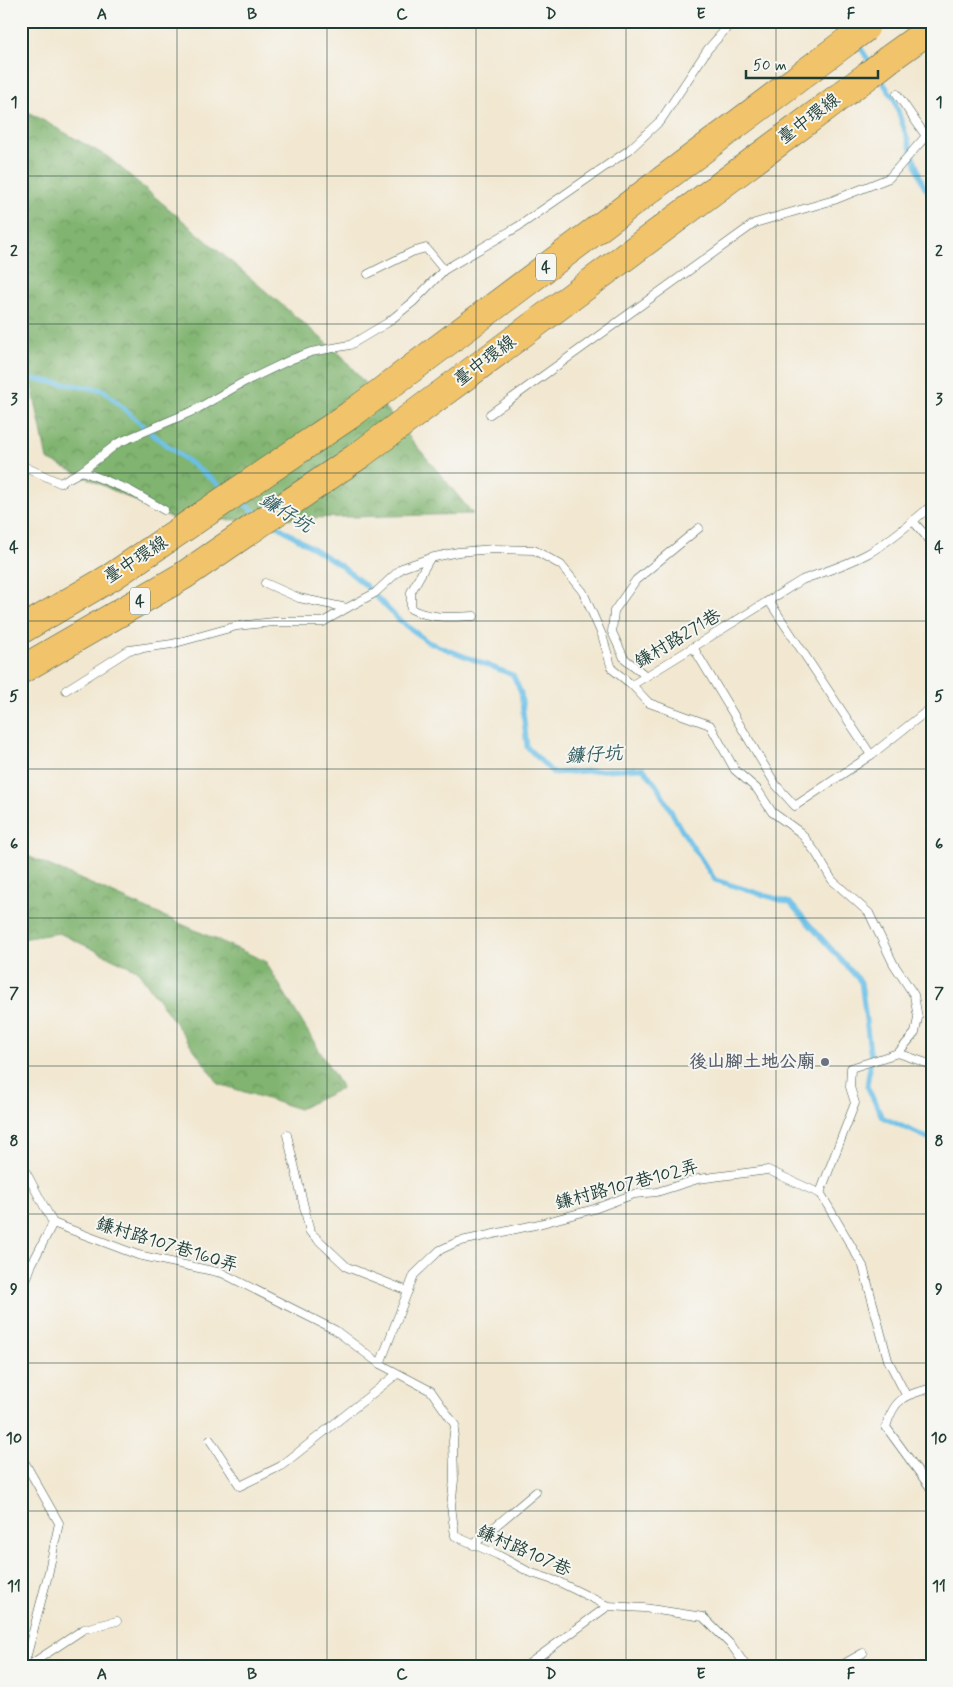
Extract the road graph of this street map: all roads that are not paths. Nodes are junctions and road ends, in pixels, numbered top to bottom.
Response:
1 (733, 21) edge
2 (932, 28) edge
3 (862, 30) edge
4 (897, 94) dead end
5 (926, 136) junction
6 (932, 145) edge
7 (444, 270) junction
8 (368, 274) dead end
9 (490, 414) dead end
10 (21, 465) edge
11 (82, 471) junction
12 (932, 505) edge
13 (164, 510) dead end
14 (913, 521) junction
15 (699, 528) dead end
16 (932, 543) edge
17 (430, 558) junction
18 (265, 583) dead end
19 (769, 601) junction
20 (347, 608) junction
21 (474, 616) dead end
22 (21, 630) edge
23 (692, 648) junction
24 (21, 670) edge
25 (646, 676) junction
26 (632, 685) junction
27 (66, 690) dead end
28 (932, 708) edge
29 (871, 755) junction
30 (898, 1053) junction
31 (932, 1065) edge
32 (287, 1135) dead end
33 (21, 1163) edge
34 (820, 1193) junction
35 (53, 1223) junction
36 (408, 1292) junction
37 (21, 1294) edge
38 (380, 1364) junction
39 (397, 1374) junction
40 (932, 1388) edge
41 (906, 1395) junction
42 (210, 1440) dead end
43 (21, 1456) edge
44 (932, 1490) edge
45 (536, 1492) dead end
46 (473, 1545) junction
47 (608, 1606) junction
48 (116, 1622) dead end
49 (862, 1654) dead end
50 (24, 1666) edge
51 (28, 1666) edge
52 (526, 1666) edge
53 (746, 1666) edge
54 (840, 1666) edge

1 - 7 lane
2 - 24 highway, 臺中環線 / 4
3 - 22 highway, 臺中環線 / 4
4 - 5 lane
5 - 6 lane
5 - 9 lane
7 - 8 lane
7 - 11 lane
10 - 11 lane
11 - 13 lane
12 - 14 lane, 鎌村路271巷
14 - 16 lane
14 - 19 lane, 鎌村路271巷
15 - 25 lane
17 - 20 lane, 鎌村路271巷
17 - 21 lane
17 - 26 lane, 鎌村路271巷
18 - 20 lane
19 - 23 lane, 鎌村路271巷
19 - 29 lane
20 - 27 lane, 鎌村路271巷
23 - 25 lane, 鎌村路271巷
23 - 29 lane
25 - 26 lane, 鎌村路271巷
26 - 30 lane
28 - 29 lane
30 - 31 lane
30 - 34 lane
32 - 36 lane
33 - 35 lane
34 - 36 lane, 鎌村路107巷102弄
34 - 41 lane
35 - 37 lane
35 - 38 lane, 鎌村路107巷160弄
36 - 38 lane, 鎌村路107巷102弄
38 - 39 lane, 鎌村路107巷
39 - 42 lane
39 - 46 lane, 鎌村路107巷
40 - 41 lane
41 - 44 lane
43 - 50 lane
45 - 46 lane
46 - 47 lane, 鎌村路107巷
47 - 52 lane
47 - 53 lane, 鎌村路107巷
48 - 51 lane
49 - 54 lane

